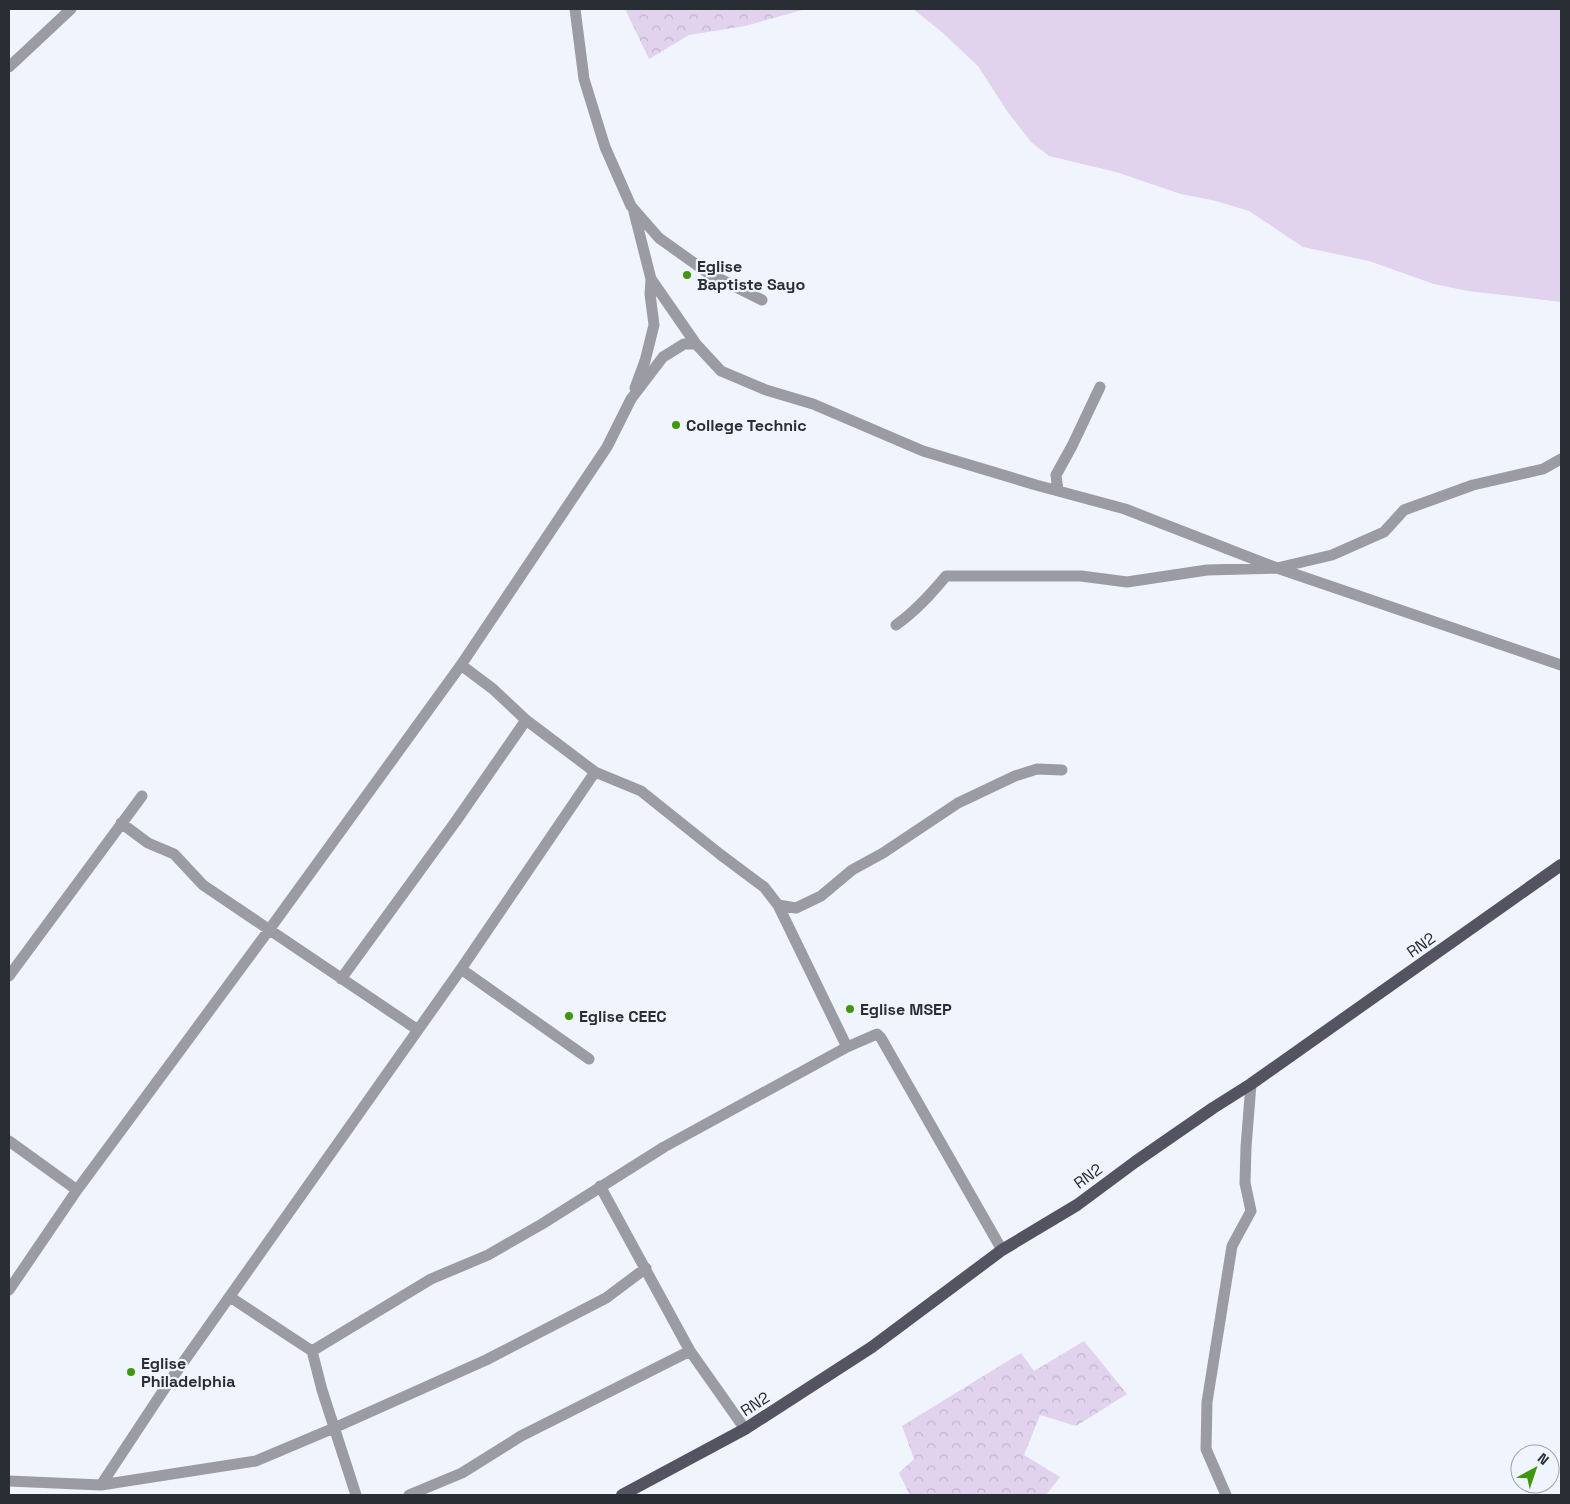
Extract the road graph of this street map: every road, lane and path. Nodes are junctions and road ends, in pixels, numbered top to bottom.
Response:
1 (71, 9) edge
2 (575, 9) edge
3 (9, 66) edge
4 (633, 208) junction
5 (651, 279) junction
6 (762, 300) dead end
7 (696, 344) junction
8 (1100, 387) dead end
9 (631, 399) junction
10 (1561, 460) edge
11 (1058, 491) junction
12 (1277, 568) junction
13 (896, 626) dead end
14 (461, 665) junction
15 (1561, 665) edge
16 (526, 720) junction
17 (1062, 770) dead end
18 (595, 772) junction
19 (142, 796) dead end
20 (121, 823) junction
21 (1561, 865) edge
22 (778, 904) junction
23 (269, 930) junction
24 (461, 969) junction
25 (9, 976) edge
26 (341, 979) junction
27 (418, 1030) junction
28 (847, 1047) junction
29 (588, 1059) dead end
30 (1251, 1084) junction
31 (9, 1141) edge
32 (600, 1186) junction
33 (77, 1190) junction
34 (1002, 1250) junction
35 (646, 1268) junction
36 (9, 1290) edge
37 (230, 1297) junction
38 (312, 1351) junction
39 (690, 1352) junction
40 (334, 1428) junction
41 (746, 1429) junction
42 (9, 1481) edge
43 (101, 1485) junction
44 (356, 1495) edge
45 (409, 1495) edge
46 (622, 1495) edge
47 (1226, 1495) edge

1 - 3 street
2 - 4 street
4 - 5 street
4 - 6 street
5 - 7 street
5 - 9 street
7 - 9 street
7 - 11 street
8 - 11 street
9 - 14 street
10 - 12 street
11 - 12 street
12 - 13 street
12 - 15 street
14 - 16 street
14 - 23 street
16 - 18 street
16 - 26 street
17 - 22 street
18 - 22 street
18 - 24 street
19 - 20 street
20 - 23 street
20 - 25 street
21 - 30 main road, RN2
22 - 28 street
23 - 26 street
23 - 33 street
24 - 27 street
24 - 29 street
26 - 27 street
27 - 37 street
28 - 32 street
28 - 34 street
30 - 34 main road, RN2
30 - 47 street
31 - 33 street
32 - 35 street
32 - 38 street
33 - 36 street
34 - 41 main road, RN2
35 - 39 street
35 - 40 street
37 - 38 street
37 - 43 street
38 - 40 street
39 - 41 street
39 - 45 street
40 - 43 street
40 - 44 street
41 - 46 main road, RN2
42 - 43 street

